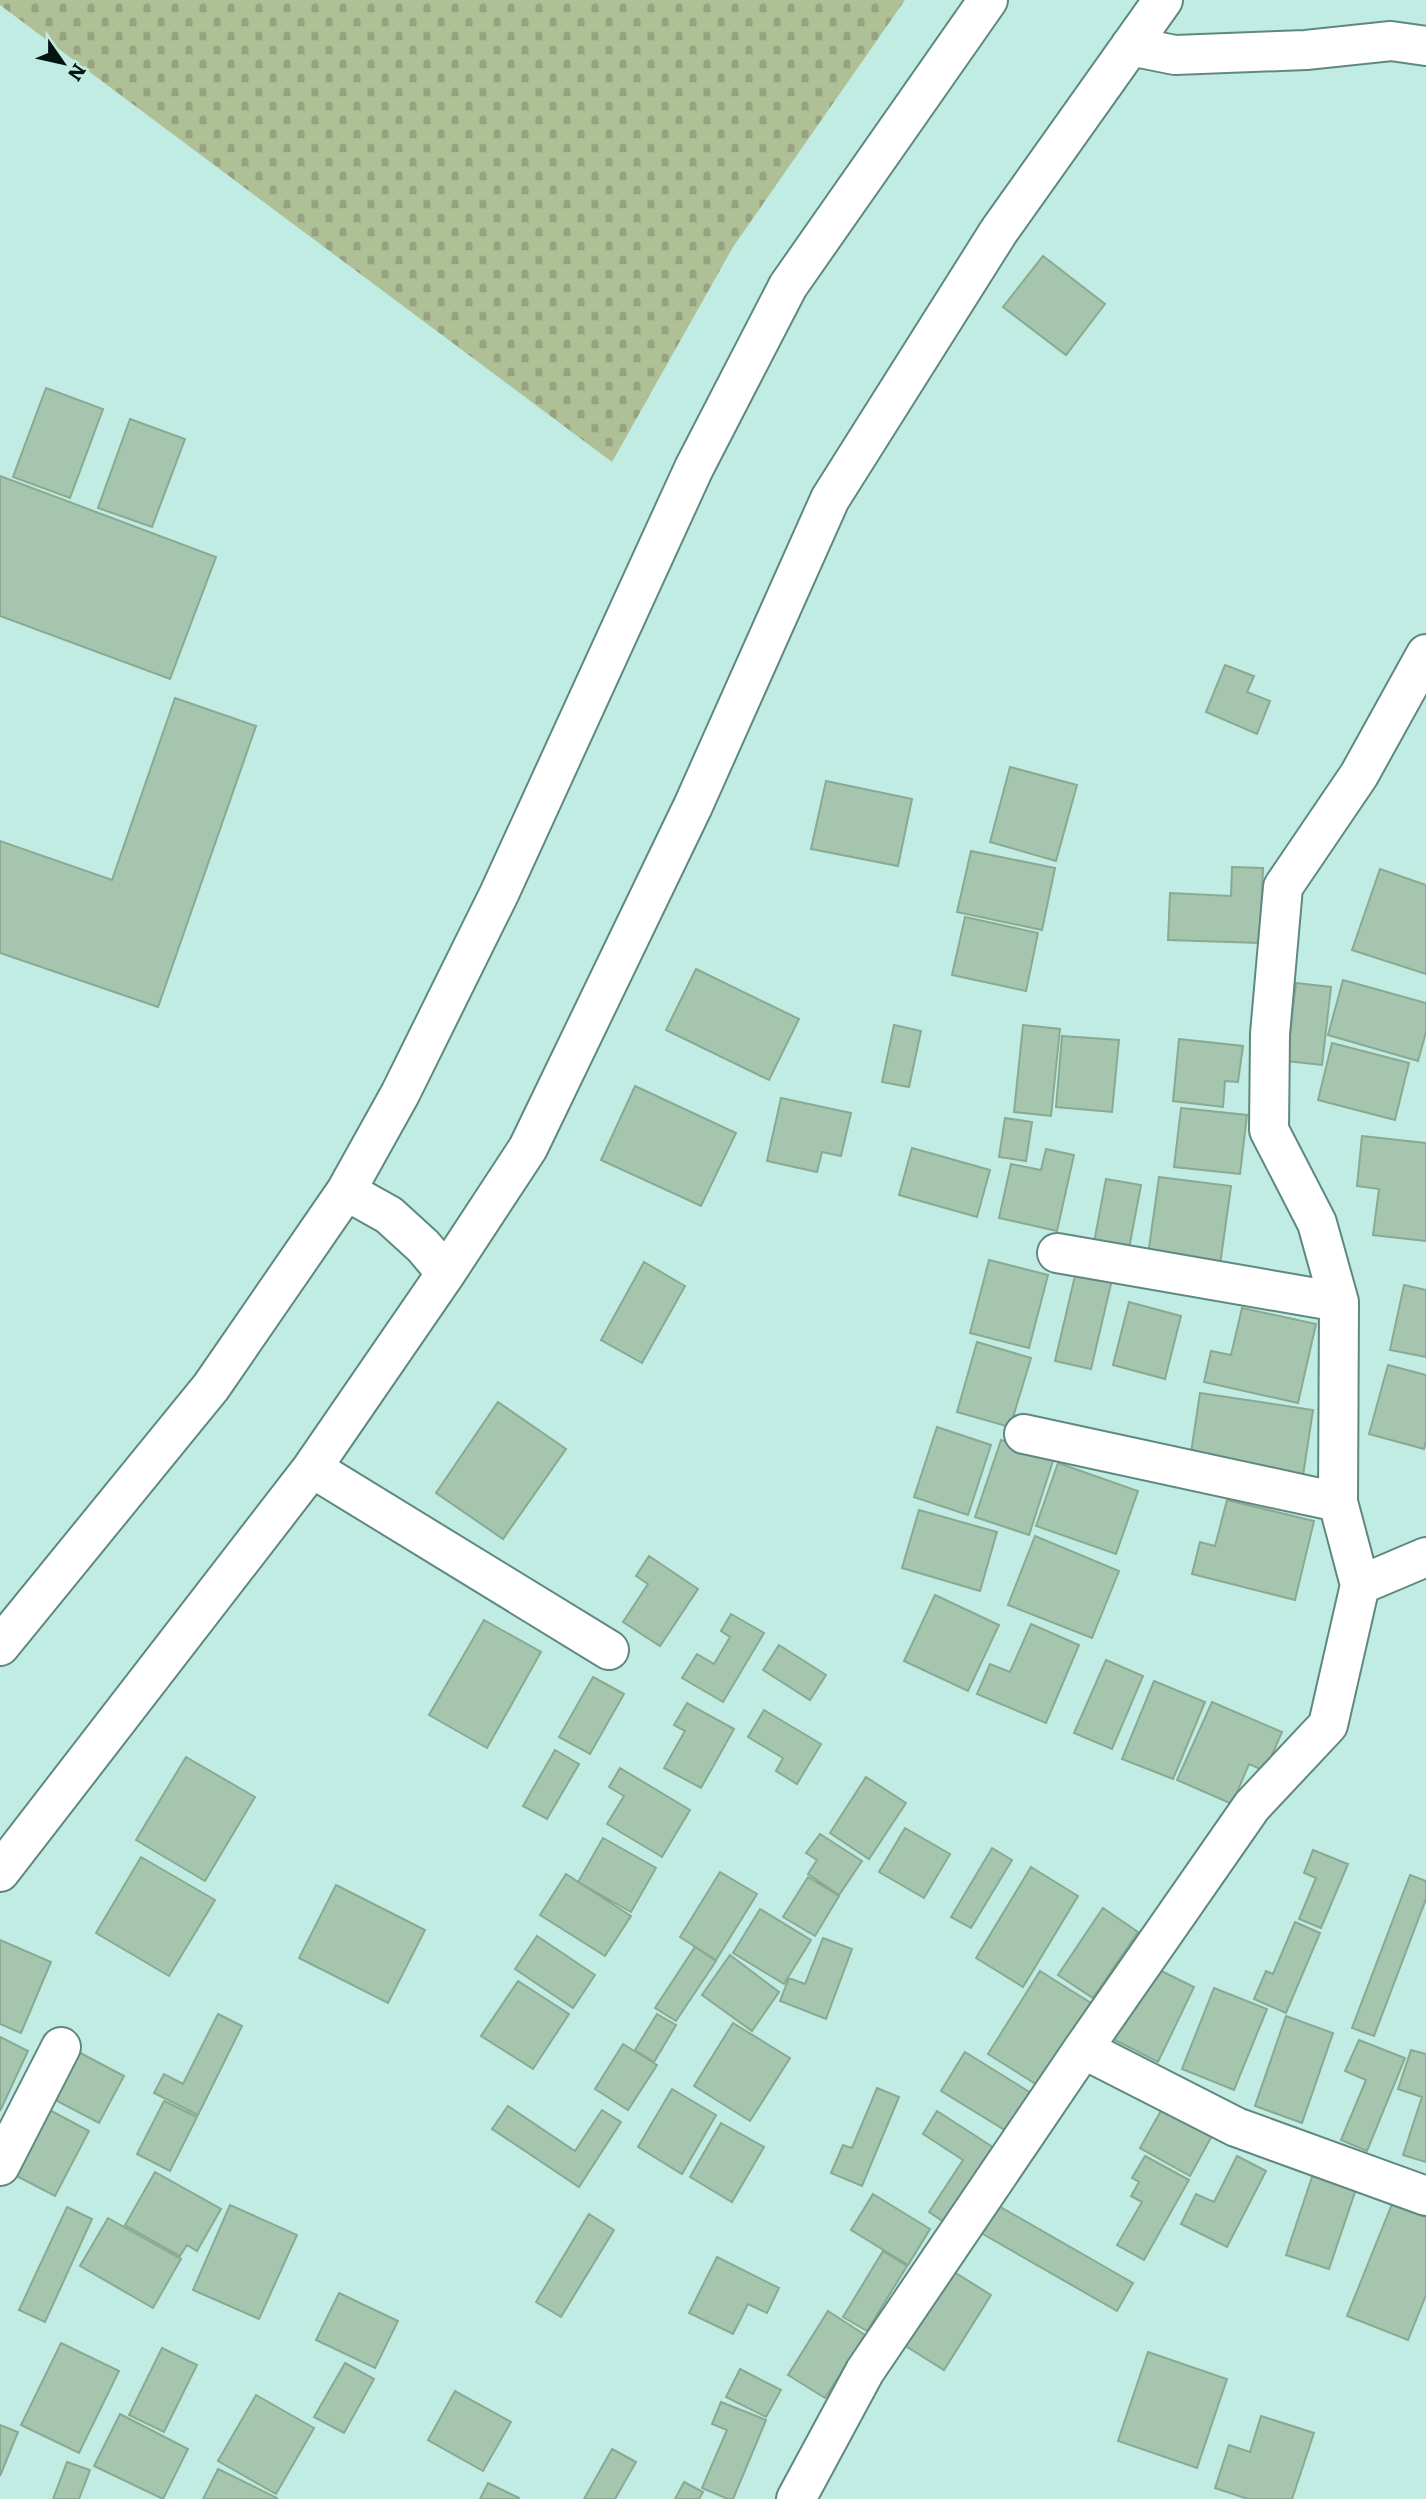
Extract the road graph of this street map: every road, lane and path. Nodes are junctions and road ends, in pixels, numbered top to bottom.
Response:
1 (988, 0) edge
2 (1163, 0) edge
3 (1130, 46) junction
4 (1426, 46) edge
5 (1426, 654) edge
6 (346, 1191) junction
7 (1057, 1253) dead end
8 (446, 1273) junction
9 (1339, 1302) junction
10 (1024, 1434) dead end
11 (312, 1468) junction
12 (1338, 1502) junction
13 (1426, 1557) edge
14 (1360, 1585) junction
15 (0, 1646) edge
16 (609, 1650) dead end
17 (0, 1872) edge
18 (61, 2047) dead end
19 (1083, 2049) junction
20 (0, 2166) edge
21 (1426, 2196) edge
22 (796, 2499) edge

1 - 6 street
2 - 3 street
3 - 4 street
3 - 8 street
5 - 9 street
6 - 8 street
6 - 15 street
7 - 9 street
8 - 11 street
9 - 12 street
10 - 12 street
11 - 16 street
11 - 17 street
12 - 14 street
13 - 14 street
14 - 19 street
18 - 20 street
19 - 21 street
19 - 22 street

